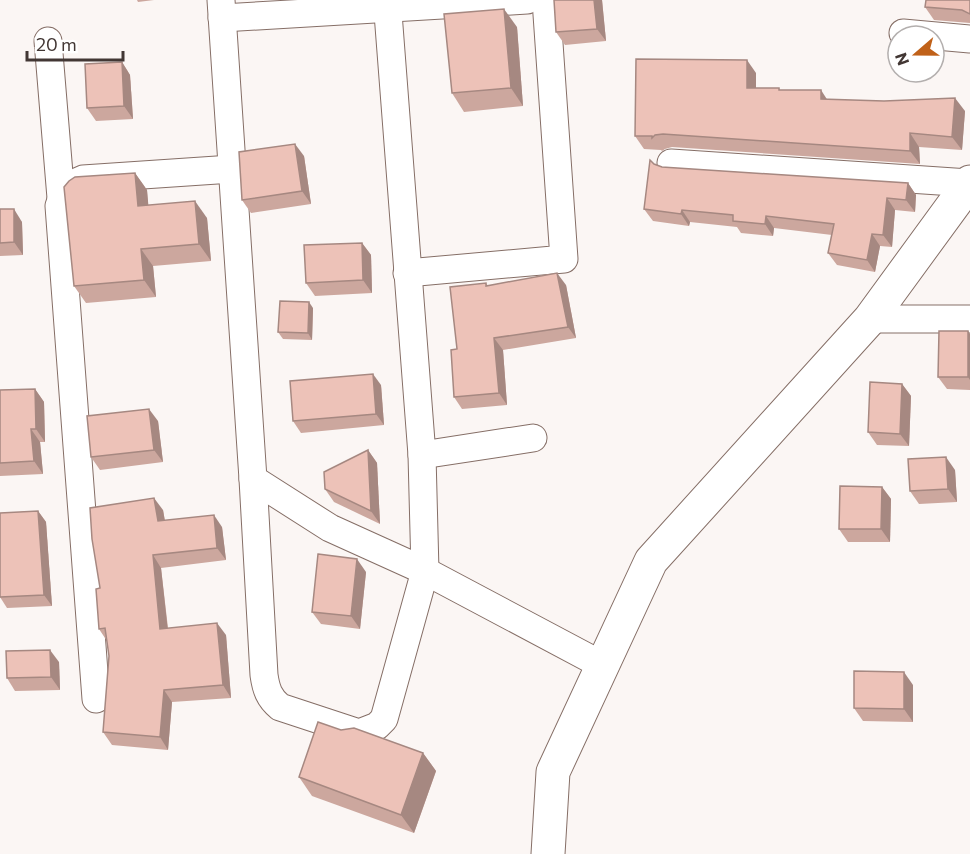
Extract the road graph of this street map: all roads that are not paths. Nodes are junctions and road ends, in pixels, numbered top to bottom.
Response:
1 (527, 0) edge
2 (546, 0) edge
3 (387, 4) edge
4 (221, 9) edge
5 (946, 37) edge
6 (970, 39) edge
7 (48, 41) dead end
8 (671, 163) dead end
9 (232, 169) junction
10 (970, 182) edge
11 (61, 198) junction
12 (407, 273) junction
13 (870, 319) junction
14 (970, 319) edge
15 (533, 438) dead end
16 (422, 455) junction
17 (253, 479) junction
18 (425, 571) junction
19 (602, 665) junction
20 (96, 699) dead end
21 (548, 854) edge

1 - 3 street
2 - 12 street
3 - 4 street
3 - 12 street
4 - 9 street
5 - 6 street
7 - 11 street
8 - 10 street
9 - 11 street
9 - 17 street
10 - 13 main road
11 - 20 street
12 - 16 street
13 - 14 street
13 - 19 main road
15 - 16 street
16 - 18 street
17 - 18 street
17 - 18 street
18 - 19 street
19 - 21 main road

